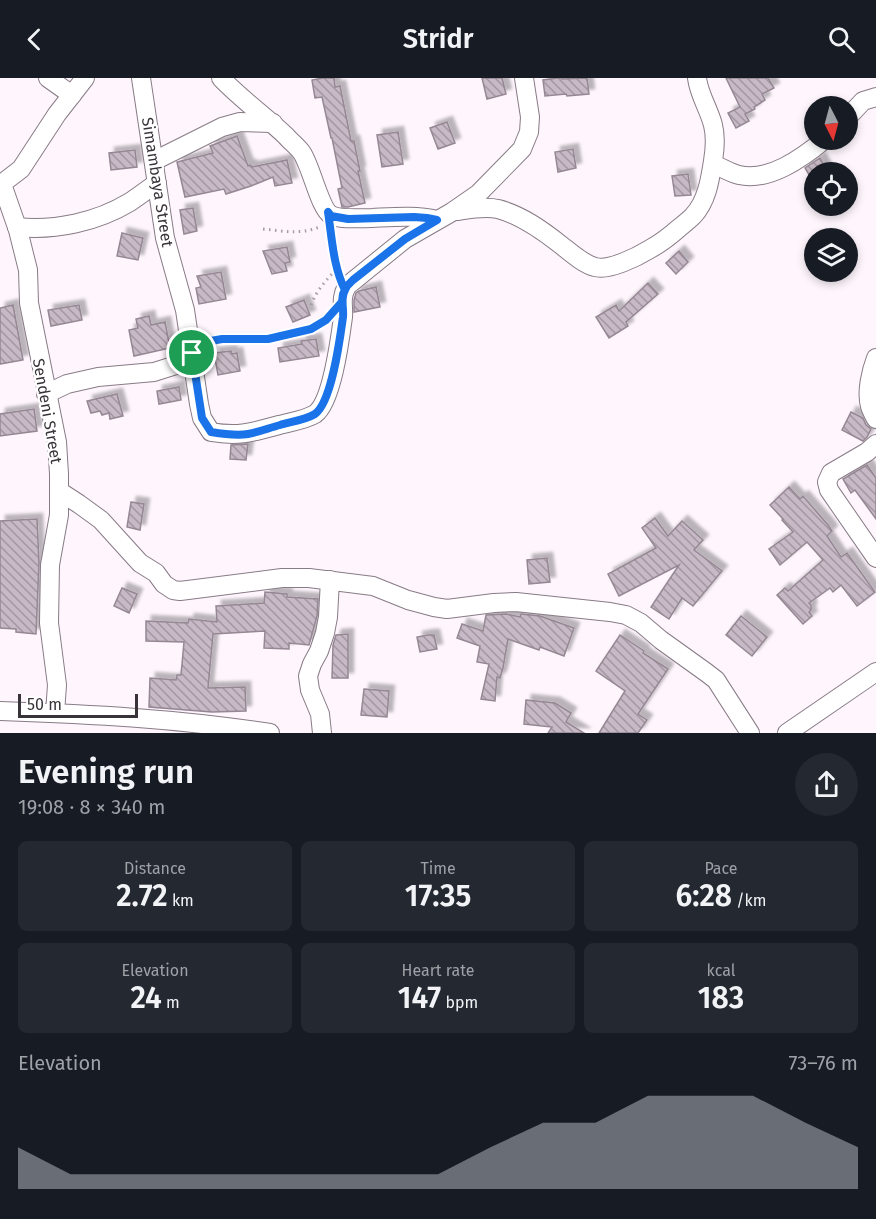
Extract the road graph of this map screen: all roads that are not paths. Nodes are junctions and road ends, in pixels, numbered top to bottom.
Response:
1 (48, 78) edge
2 (85, 78) edge
3 (141, 78) edge
4 (221, 78) edge
5 (524, 78) edge
6 (697, 78) edge
7 (72, 95) junction
8 (876, 97) edge
9 (858, 106) edge
10 (273, 123) junction
11 (812, 150) edge
12 (154, 161) junction
13 (712, 164) junction
14 (157, 183) junction
15 (1, 185) edge
16 (445, 216) junction
17 (17, 227) junction
18 (192, 355) junction
19 (876, 358) edge
20 (46, 394) junction
21 (876, 419) edge
22 (876, 444) edge
23 (59, 491) junction
24 (876, 558) edge
25 (330, 580) junction
26 (876, 672) edge
27 (0, 711) edge
28 (55, 713) junction
29 (270, 733) edge
30 (322, 733) edge
31 (750, 733) edge
32 (787, 733) edge

1 - 7 street
2 - 7 street
3 - 12 street, Simambaya Street
4 - 10 street
5 - 16 street
6 - 13 street
7 - 15 street
8 - 9 street
10 - 12 street
10 - 16 street
11 - 13 street
12 - 14 street, Simambaya Street
13 - 16 street
14 - 17 street
14 - 18 street, Simambaya Street
15 - 17 street, Sendeni Street
16 - 18 street, Simambaya Street
17 - 20 street, Sendeni Street
18 - 20 street
19 - 21 street
20 - 23 street, Sendeni Street
22 - 24 street
23 - 25 street
23 - 28 street, Sendeni Street
25 - 30 street
25 - 31 street
26 - 32 street
27 - 28 street
28 - 29 street

